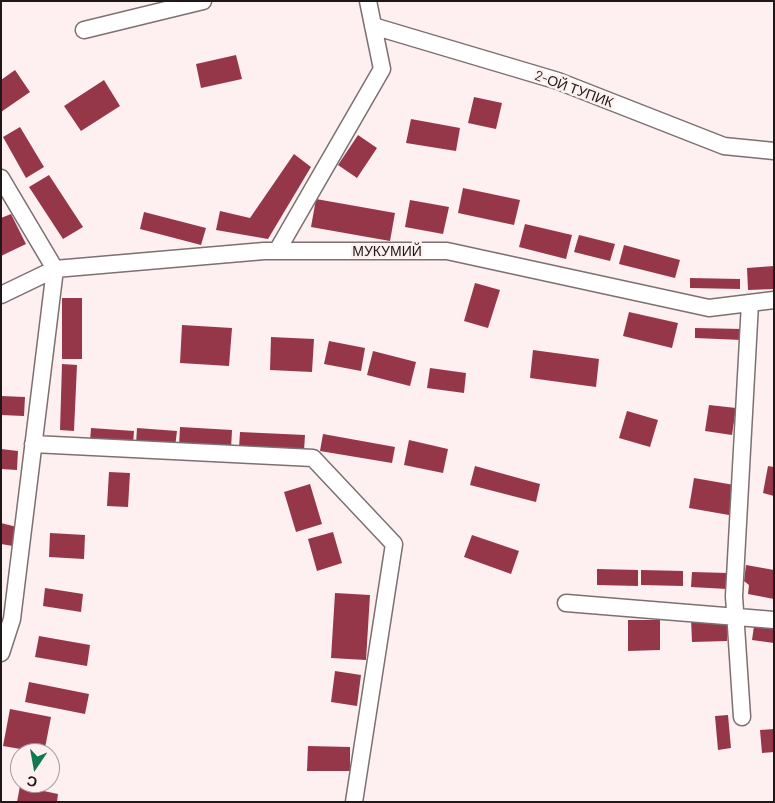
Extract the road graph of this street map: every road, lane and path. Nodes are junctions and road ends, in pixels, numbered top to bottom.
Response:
1 (203, 1) edge
2 (368, 1) edge
3 (373, 26) junction
4 (84, 30) dead end
5 (774, 151) edge
6 (1, 178) edge
7 (277, 251) junction
8 (54, 270) junction
9 (1, 295) edge
10 (774, 300) edge
11 (750, 303) junction
12 (33, 444) junction
13 (566, 603) dead end
14 (736, 617) junction
15 (774, 620) edge
16 (1, 653) edge
17 (742, 717) dead end
18 (354, 802) edge

1 - 4 street
2 - 3 street
3 - 5 street, 2-ОЙ ТУПИК
3 - 7 street
6 - 8 street
7 - 8 street, МУКУМИЙ
7 - 11 street, МУКУМИЙ
8 - 9 street, МУКУМИЙ
8 - 12 street
10 - 11 street, МУКУМИЙ
11 - 14 street
12 - 16 street
12 - 18 street
13 - 14 street
14 - 15 street
14 - 17 street

